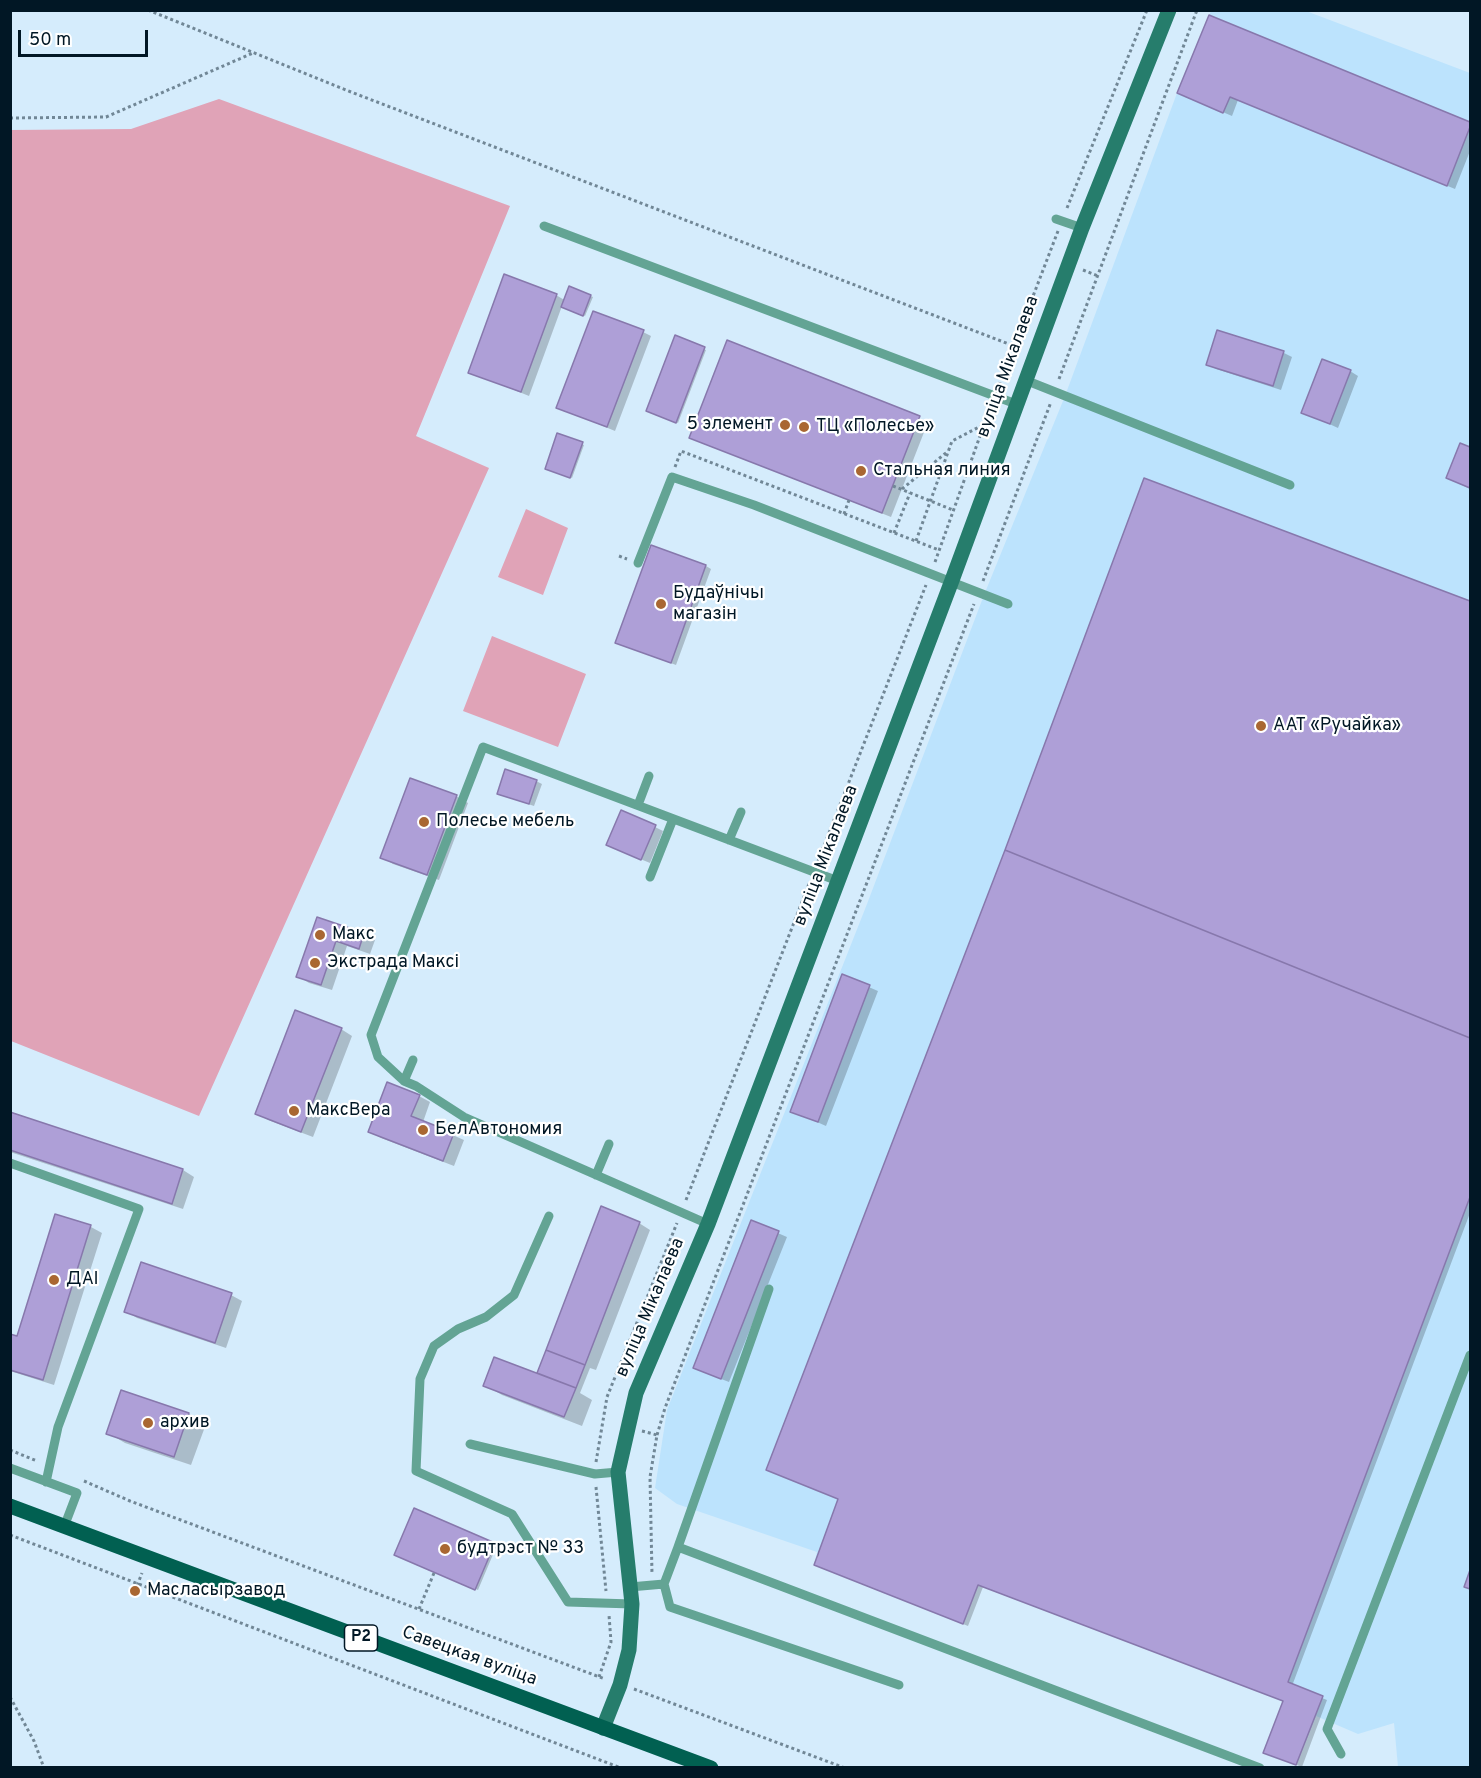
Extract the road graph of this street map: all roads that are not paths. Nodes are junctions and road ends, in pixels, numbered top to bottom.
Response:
1 (1169, 10) edge
2 (1059, 220) road end
3 (544, 226) dead end
4 (1082, 228) junction
5 (1025, 380) junction
6 (1016, 404) junction
7 (1290, 484) dead end
8 (638, 562) dead end
9 (951, 583) junction
10 (1008, 604) dead end
11 (649, 776) dead end
12 (638, 806) junction
13 (741, 812) dead end
14 (673, 819) junction
15 (729, 840) junction
16 (650, 877) dead end
17 (838, 881) junction
18 (413, 1060) dead end
19 (404, 1081) junction
20 (609, 1144) dead end
21 (10, 1163) edge
22 (596, 1175) junction
23 (549, 1216) dead end
24 (708, 1224) junction
25 (769, 1289) dead end
26 (1470, 1354) edge
27 (470, 1444) dead end
28 (10, 1468) edge
29 (618, 1472) junction
30 (46, 1482) junction
31 (10, 1506) edge
32 (64, 1527) junction
33 (678, 1548) junction
34 (664, 1584) junction
35 (630, 1587) junction
36 (632, 1604) junction
37 (898, 1685) dead end
38 (603, 1728) junction
39 (1341, 1754) dead end
40 (711, 1767) edge
41 (1260, 1767) edge

1 - 4 main road, вуліца Мікалаева
2 - 4 lane
3 - 6 lane
4 - 5 main road, вуліца Мікалаева
5 - 6 main road, вуліца Мікалаева
5 - 7 lane
6 - 9 main road, вуліца Мікалаева
8 - 9 lane
9 - 10 lane
9 - 17 main road, вуліца Мікалаева
11 - 12 lane
12 - 14 lane
12 - 19 lane
13 - 15 lane
14 - 15 lane
14 - 16 lane
15 - 17 lane
17 - 24 main road, вуліца Мікалаева
18 - 19 lane
19 - 22 lane
20 - 22 lane
21 - 30 lane
22 - 24 lane
23 - 36 lane
24 - 29 main road, вуліца Мікалаева
25 - 33 lane
26 - 39 lane
27 - 29 lane
28 - 30 lane
29 - 35 main road, вуліца Мікалаева
30 - 32 lane
31 - 32 main road, Савецкая вуліца / Р2
32 - 38 main road, Савецкая вуліца / Р2
33 - 34 lane
33 - 41 lane
34 - 35 lane
34 - 37 lane
35 - 36 main road, вуліца Мікалаева
36 - 38 main road, вуліца Мікалаева
38 - 40 main road, Савецкая вуліца / Р2

